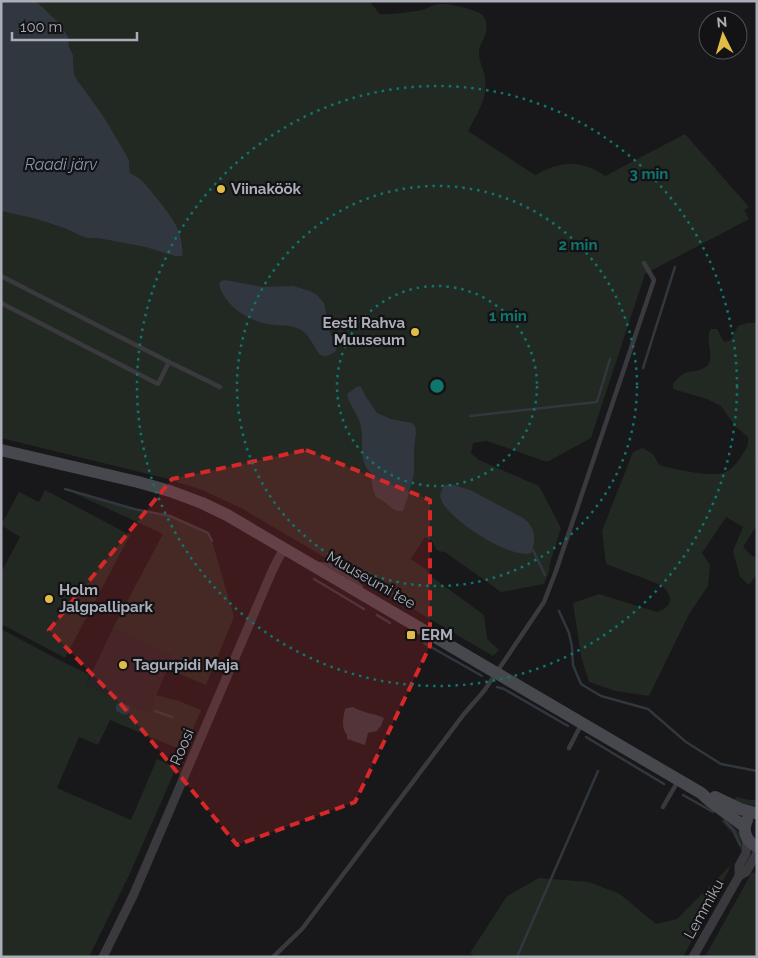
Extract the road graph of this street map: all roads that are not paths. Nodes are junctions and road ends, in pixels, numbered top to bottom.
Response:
1 (644, 263) dead end
2 (1, 276) edge
3 (1, 303) edge
4 (169, 362) junction
5 (220, 387) dead end
6 (1, 450) edge
7 (284, 548) junction
8 (377, 602) junction
9 (404, 625) dead end
10 (421, 636) dead end
11 (442, 640) junction
12 (496, 672) junction
13 (582, 724) junction
14 (568, 748) dead end
15 (679, 780) junction
16 (701, 793) junction
17 (664, 807) dead end
18 (756, 812) edge
19 (750, 837) edge
20 (757, 853) edge
21 (739, 876) junction
22 (103, 957) edge
23 (273, 957) edge
24 (693, 957) edge

1 - 12 lane
2 - 4 lane
3 - 4 lane
4 - 5 lane
6 - 7 street, Muuseumi tee
7 - 8 street, Muuseumi tee
7 - 22 street, Roosi
8 - 9 lane
8 - 11 street, Muuseumi tee
10 - 11 lane
11 - 12 street, Muuseumi tee
12 - 13 street, Muuseumi tee
12 - 23 lane
13 - 14 lane
13 - 15 street, Muuseumi tee
15 - 16 street, Muuseumi tee
15 - 17 lane
16 - 18 street, Muuseumi tee
16 - 19 street, Muuseumi tee
18 - 19 street, Muuseumi tee
19 - 21 street, Lemmiku
20 - 21 street, Lemmiku
21 - 24 street, Lemmiku

